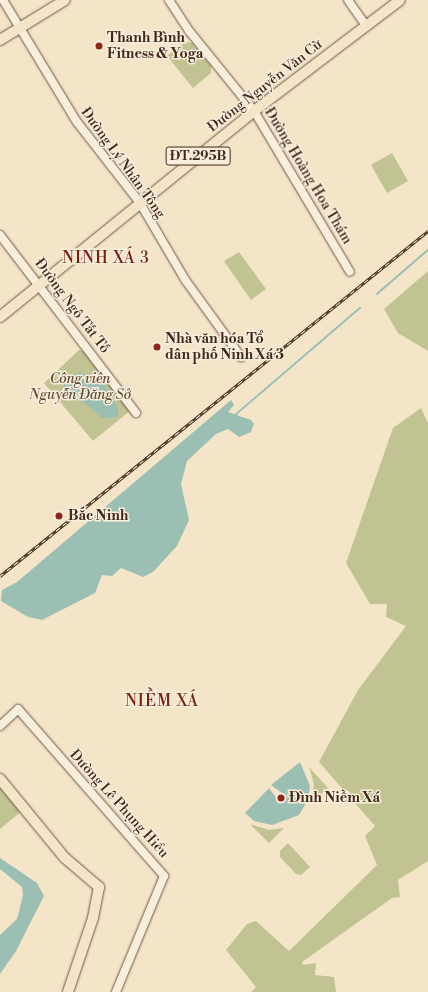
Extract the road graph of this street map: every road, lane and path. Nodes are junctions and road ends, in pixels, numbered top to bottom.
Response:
1 (3, 0) edge
2 (65, 0) edge
3 (169, 0) edge
4 (348, 0) edge
5 (400, 0) edge
6 (366, 26) junction
7 (19, 28) junction
8 (0, 40) edge
9 (254, 111) junction
10 (140, 203) junction
11 (0, 235) edge
12 (350, 272) dead end
13 (39, 284) junction
14 (0, 317) edge
15 (241, 357) dead end
16 (136, 413) dead end
17 (0, 726) edge
18 (0, 779) edge
19 (68, 992) edge
20 (116, 992) edge

1 - 7 street, Đường Lý Nhân Tông
2 - 7 main road
3 - 9 street, Đường Hoàng Hoa Thám
4 - 6 street
5 - 6 main road, Đường Nguyễn Văn Cừ / ĐT.295B
6 - 9 main road, Đường Nguyễn Văn Cừ / ĐT.295B
7 - 8 main road
7 - 10 street, Đường Lý Nhân Tông
9 - 10 main road, Đường Nguyễn Văn Cừ / ĐT.295B
9 - 12 street, Đường Hoàng Hoa Thám
10 - 13 main road, Đường Nguyễn Văn Cừ / ĐT.295B
10 - 15 street, Đường Lý Nhân Tông
11 - 13 street, Đường Ngô Tất Tố
13 - 14 main road, Đường Nguyễn Văn Cừ / ĐT.295B
13 - 16 street, Đường Ngô Tất Tố
17 - 20 street, Đường Lê Phụng Hiểu
18 - 19 main road

